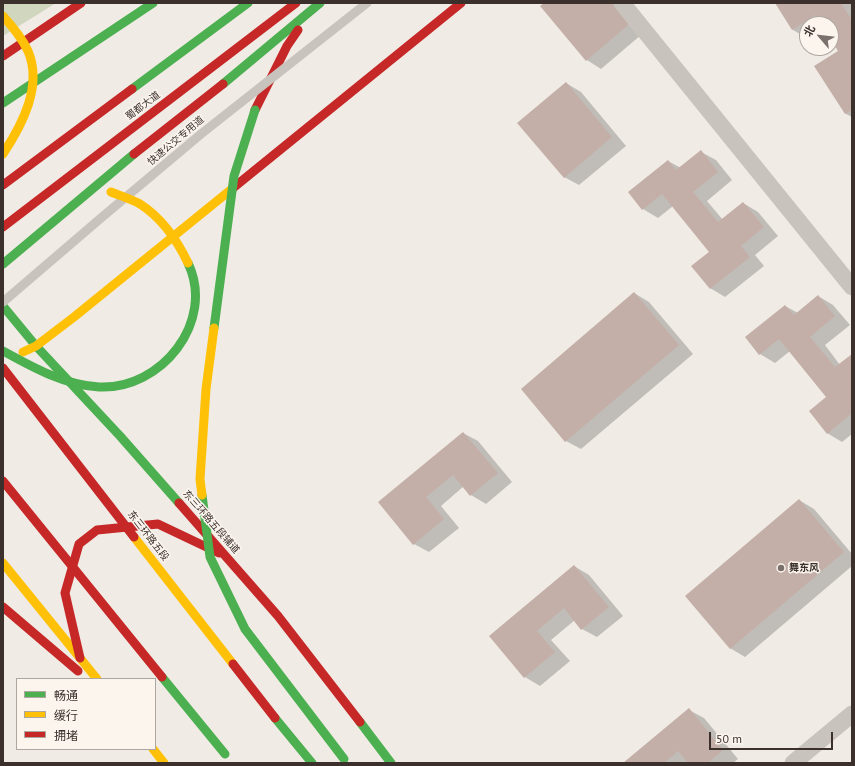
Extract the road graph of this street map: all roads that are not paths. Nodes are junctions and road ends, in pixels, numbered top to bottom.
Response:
1 (81, 3) edge
2 (153, 3) edge
3 (248, 3) edge
4 (296, 3) edge
5 (320, 3) edge
6 (367, 3) edge
7 (461, 3) edge
8 (622, 3) edge
9 (313, 10) junction
10 (3, 16) edge
11 (3, 56) edge
12 (3, 103) edge
13 (3, 154) edge
14 (3, 185) edge
15 (77, 192) dead end
16 (60, 193) dead end
17 (34, 203) junction
18 (3, 227) edge
19 (3, 264) edge
20 (852, 287) edge
21 (3, 302) edge
22 (3, 306) edge
23 (36, 346) junction
24 (3, 351) edge
25 (3, 363) edge
26 (3, 368) edge
27 (3, 481) edge
28 (227, 558) junction
29 (3, 563) edge
30 (3, 607) edge
31 (80, 658) junction
32 (86, 678) edge
33 (96, 678) edge
34 (852, 714) edge
35 (154, 750) edge
36 (346, 761) edge
37 (164, 763) edge
38 (232, 763) edge
39 (312, 763) edge
40 (391, 763) edge
41 (793, 763) edge

1 - 11 main road
2 - 12 main road
3 - 14 main road, 蜀都大道
4 - 17 main road, 蜀都大道
5 - 9 main road
6 - 21 lane, 快速公交专用道, bridge
7 - 23 main road
8 - 20 street
9 - 19 main road, bridge
9 - 36 main road, bridge
10 - 13 main road, bridge
15 - 24 main road, bridge
16 - 17 main road
17 - 18 main road, 蜀都大道
22 - 23 main road, 东三环路五段辅道
23 - 25 main road
23 - 28 main road, 东三环路五段辅道
26 - 39 main road, 东三环路五段, bridge
27 - 38 main road, bridge
28 - 31 main road
28 - 40 main road, 东三环路五段辅道
29 - 31 main road
30 - 32 main road
31 - 33 main road
34 - 41 street
35 - 37 main road

